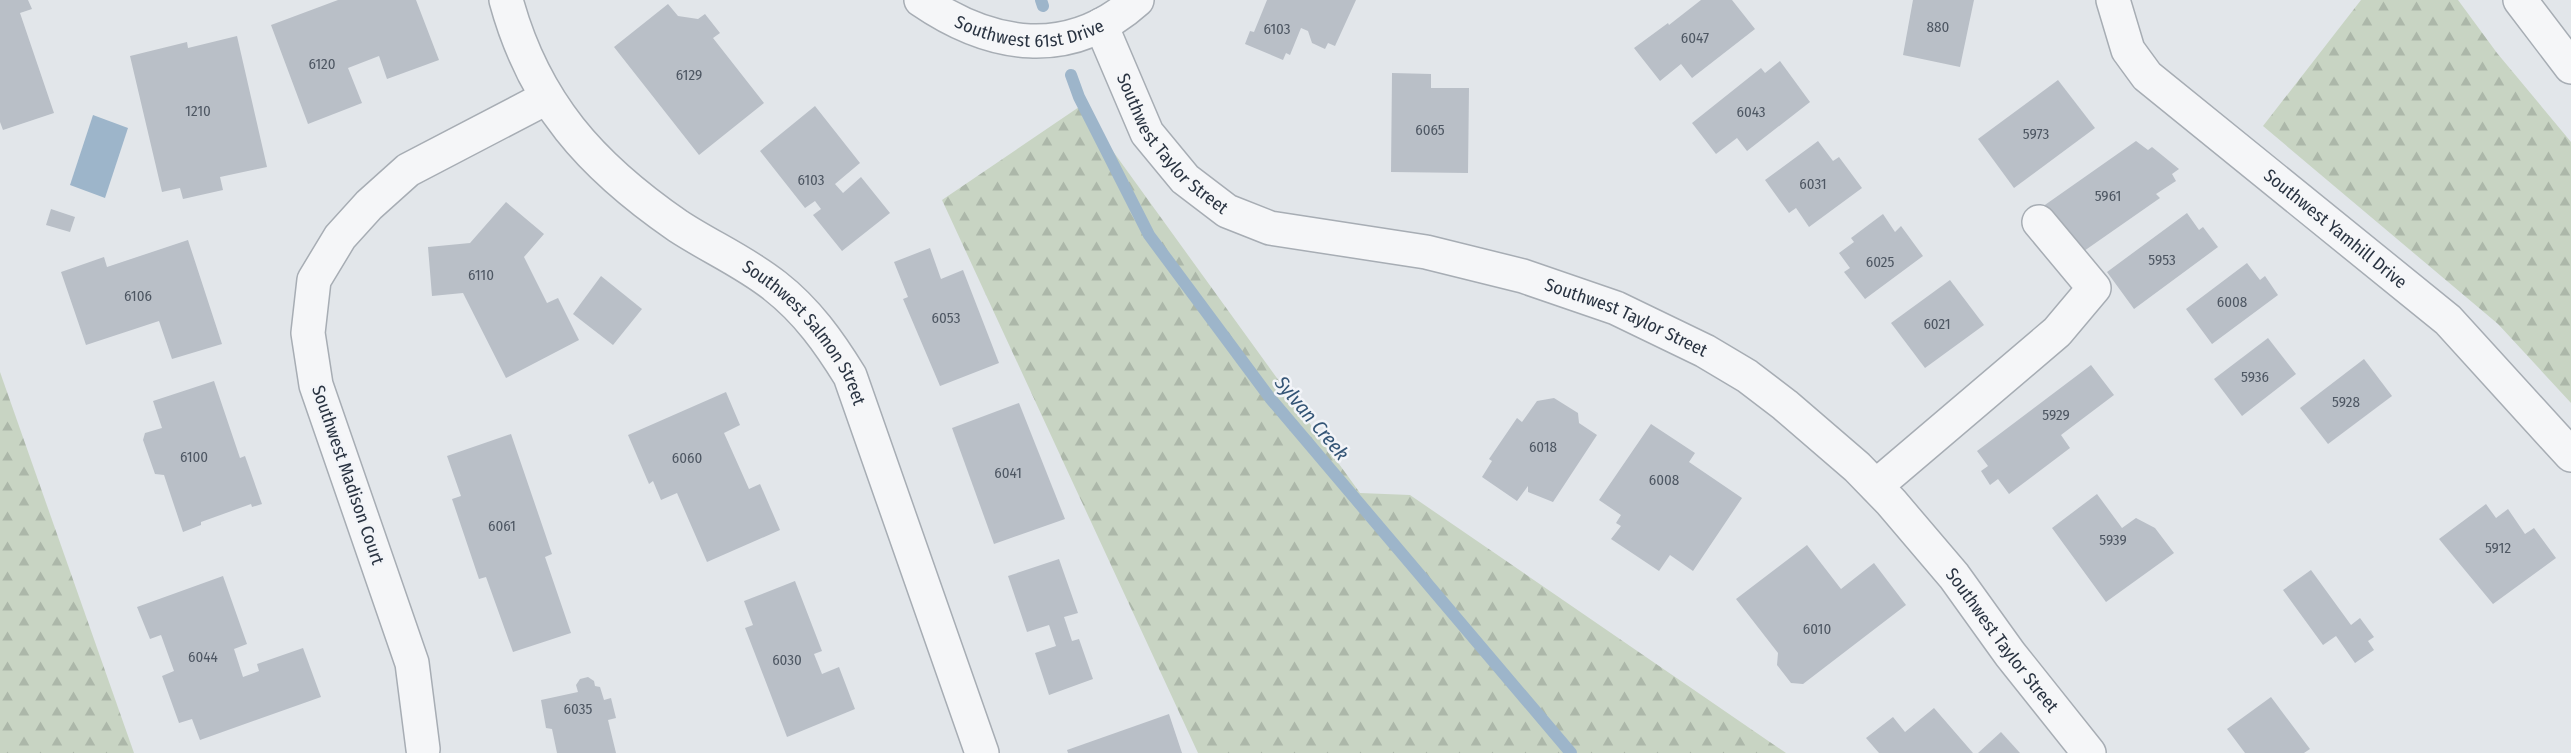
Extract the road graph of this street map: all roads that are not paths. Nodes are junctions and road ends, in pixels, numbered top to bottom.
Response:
1 (506, 0) edge
2 (921, 0) edge
3 (1137, 0) edge
4 (2113, 0) edge
5 (2520, 0) edge
6 (1101, 25) junction
7 (2571, 67) edge
8 (546, 98) junction
9 (2039, 222) dead end
10 (2571, 455) edge
11 (1876, 486) junction
12 (423, 749) dead end
13 (982, 753) edge
14 (2089, 753) edge

1 - 8 street, Southwest Salmon Street
2 - 6 street, Southwest 61st Drive
3 - 6 street, Southwest 61st Drive
4 - 10 street, Southwest Yamhill Drive
5 - 7 street
6 - 11 street, Southwest Taylor Street
8 - 12 street, Southwest Madison Court
8 - 13 street, Southwest Salmon Street
9 - 11 street
11 - 14 street, Southwest Taylor Street

